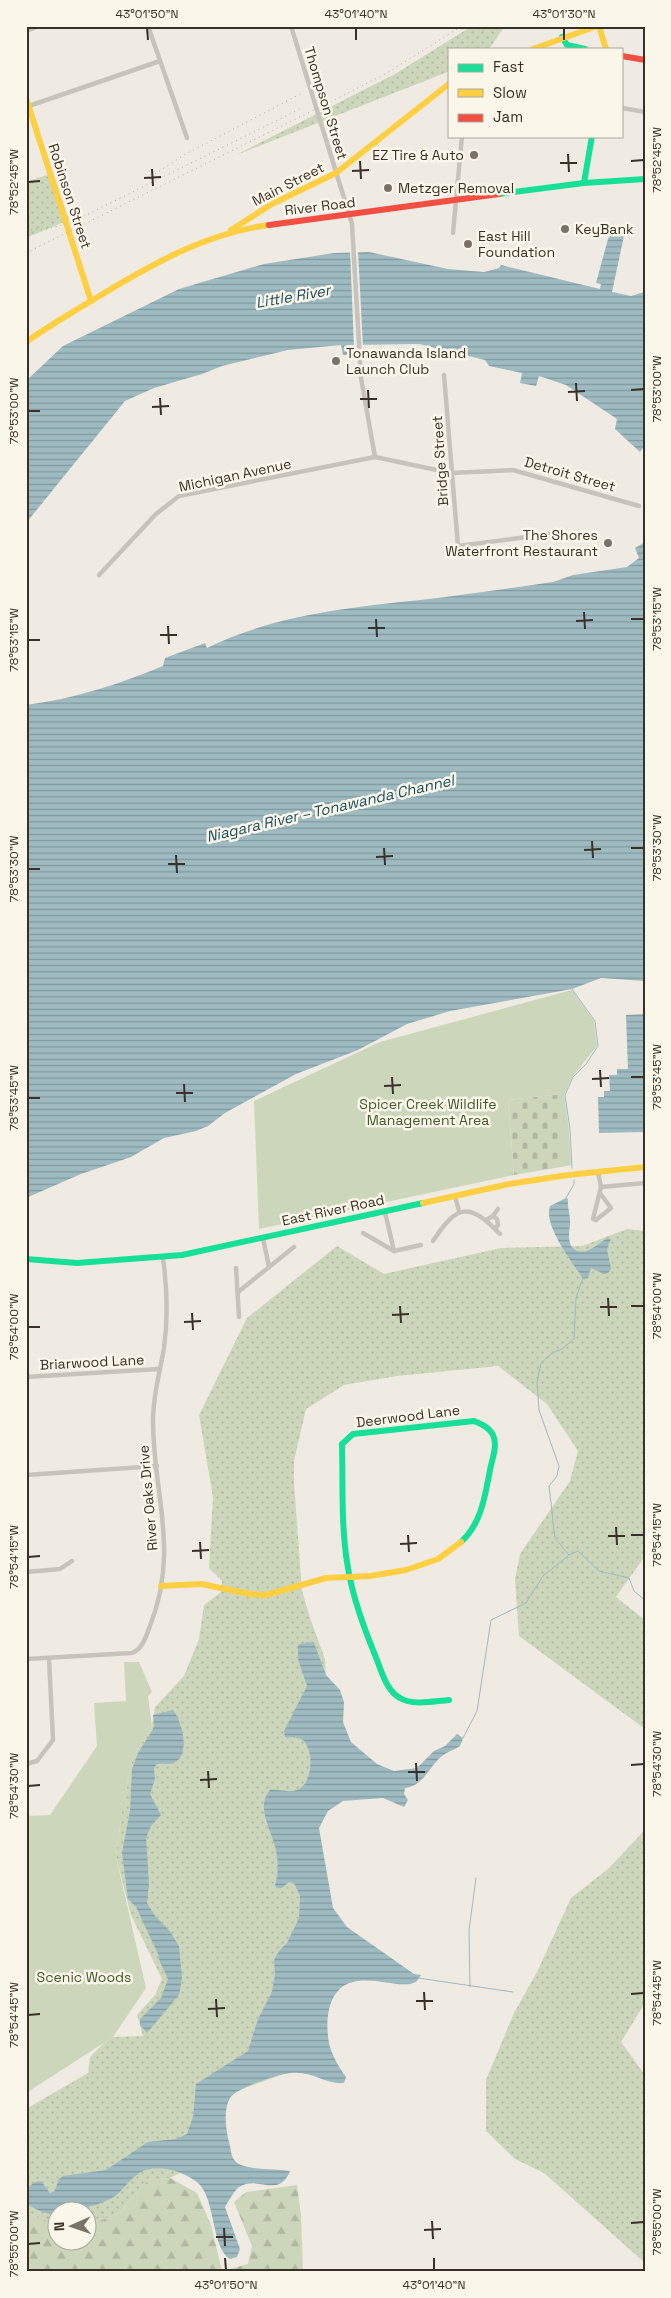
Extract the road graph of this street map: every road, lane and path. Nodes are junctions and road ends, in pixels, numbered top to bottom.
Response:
1 (40, 26) edge
2 (148, 26) edge
3 (291, 26) edge
4 (598, 26) edge
5 (26, 30) edge
6 (562, 37) junction
7 (535, 48) edge
8 (581, 48) edge
9 (606, 48) edge
10 (624, 56) edge
11 (645, 60) edge
12 (160, 61) junction
13 (448, 85) edge
14 (26, 98) edge
15 (28, 106) edge
16 (624, 108) edge
17 (645, 112) edge
18 (187, 138) dead end
19 (462, 138) edge
20 (592, 138) edge
21 (336, 173) junction
22 (645, 179) edge
23 (584, 183) junction
24 (456, 200) junction
25 (349, 214) junction
26 (226, 233) junction
27 (453, 233) dead end
28 (91, 301) junction
29 (26, 342) edge
30 (444, 375) dead end
31 (375, 457) junction
32 (451, 472) junction
33 (639, 506) dead end
34 (550, 534) dead end
35 (99, 575) dead end
36 (645, 1167) edge
37 (598, 1172) junction
38 (645, 1183) edge
39 (601, 1187) junction
40 (600, 1193) junction
41 (456, 1196) junction
42 (498, 1209) dead end
43 (459, 1211) junction
44 (385, 1212) junction
45 (493, 1216) junction
46 (486, 1220) junction
47 (495, 1229) junction
48 (363, 1233) dead end
49 (500, 1234) dead end
50 (263, 1238) junction
51 (433, 1241) dead end
52 (422, 1244) dead end
53 (294, 1247) dead end
54 (394, 1251) junction
55 (163, 1258) junction
56 (26, 1259) edge
57 (269, 1267) junction
58 (236, 1268) dead end
59 (238, 1292) junction
60 (239, 1317) dead end
61 (160, 1369) junction
62 (26, 1377) edge
63 (157, 1466) junction
64 (26, 1475) edge
65 (72, 1561) dead end
66 (26, 1572) edge
67 (350, 1576) junction
68 (161, 1586) junction
69 (49, 1658) junction
70 (26, 1659) edge
71 (449, 1700) dead end
72 (26, 1764) edge

1 - 5 street
2 - 12 street
3 - 21 street, Thompson Street
4 - 6 main road
4 - 9 main road
6 - 7 main road
6 - 8 main road
10 - 11 main road
12 - 15 street
12 - 18 street
13 - 21 main road, Main Street
14 - 15 main road, Robinson Street
15 - 28 main road, Robinson Street
16 - 17 street
19 - 24 street
20 - 23 main road
21 - 25 street, Thompson Street
21 - 26 main road, Main Street
22 - 23 main road, River Road
23 - 24 main road, River Road
24 - 25 main road, River Road
24 - 27 street
25 - 26 main road, River Road
25 - 31 street, Thompson Street
26 - 28 main road, River Road
28 - 29 main road, River Road
30 - 32 street, Bridge Street
31 - 32 street, Detroit Street
31 - 35 street, Michigan Avenue
32 - 33 street, Detroit Street
32 - 34 street, Bridge Street
36 - 37 main road, East River Road
37 - 39 street
37 - 41 main road, East River Road
38 - 39 street
39 - 40 street
40 - 40 street
41 - 43 street
41 - 44 main road, East River Road
42 - 45 street
43 - 46 street
43 - 51 street
44 - 50 main road, East River Road
44 - 54 street
45 - 46 street
45 - 47 street
46 - 47 street
47 - 49 street
48 - 54 street
50 - 55 main road, East River Road
50 - 57 street
52 - 54 street
53 - 57 street
55 - 56 main road, East River Road
55 - 61 street, River Oaks Drive
57 - 59 street
58 - 59 street
59 - 60 street
61 - 62 street, Briarwood Lane
61 - 63 street, River Oaks Drive
63 - 64 street
63 - 68 street, River Oaks Drive
65 - 66 street
67 - 67 main road, Deerwood Lane
67 - 68 main road
67 - 71 main road
68 - 69 street, River Oaks Drive
69 - 70 street, River Oaks Drive
69 - 72 street

